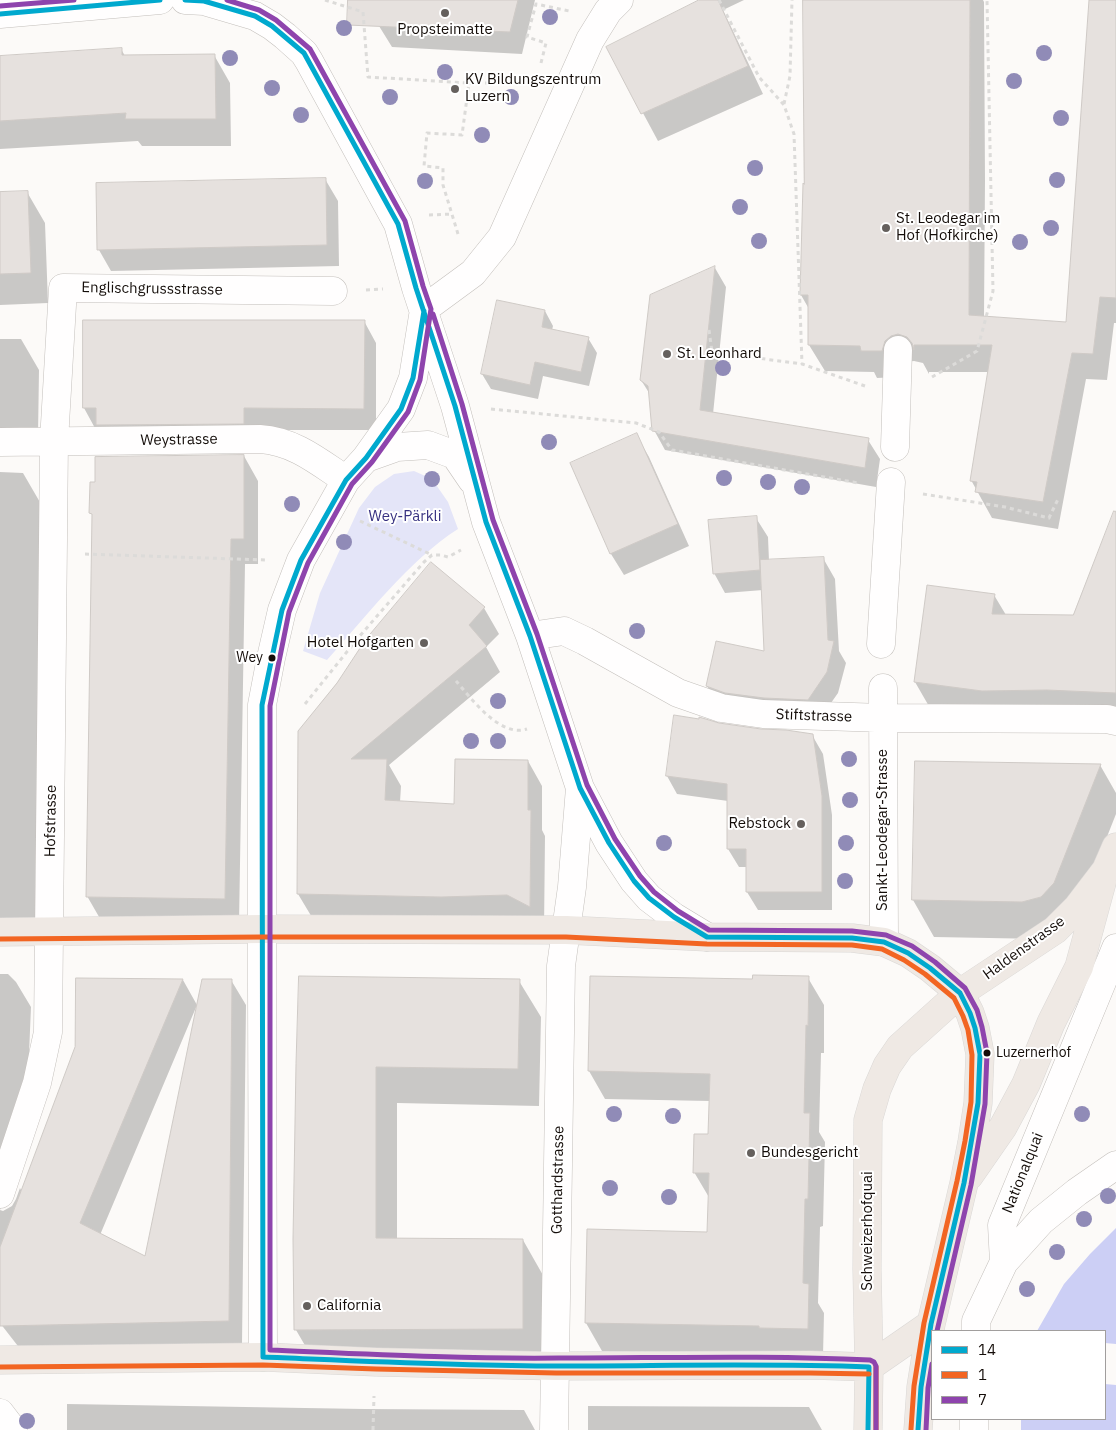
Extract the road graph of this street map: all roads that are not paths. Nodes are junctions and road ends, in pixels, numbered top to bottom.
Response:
1 (160, 0) edge
2 (185, 0) edge
3 (620, 0) edge
4 (0, 14) edge
5 (333, 291) road end
6 (420, 298) junction
7 (898, 350) dead end
8 (0, 442) edge
9 (54, 442) junction
10 (896, 447) dead end
11 (366, 458) junction
12 (346, 480) junction
13 (890, 485) road end
14 (478, 490) junction
15 (530, 636) junction
16 (881, 644) dead end
17 (883, 688) dead end
18 (883, 718) junction
19 (1116, 721) edge
20 (580, 788) junction
21 (1111, 858) edge
22 (262, 929) junction
23 (566, 930) junction
24 (49, 931) junction
25 (0, 932) edge
26 (707, 936) junction
27 (884, 942) junction
28 (1116, 948) edge
29 (960, 994) junction
30 (1116, 1165) edge
31 (964, 1183) junction
32 (0, 1194) edge
33 (1004, 1262) junction
34 (931, 1324) junction
35 (977, 1324) edge
36 (264, 1357) junction
37 (0, 1360) edge
38 (556, 1366) junction
39 (869, 1367) junction
40 (0, 1413) edge
41 (13, 1430) edge
42 (554, 1430) edge
43 (868, 1430) edge
44 (918, 1430) edge

1 - 4 street
2 - 6 street
3 - 6 street
5 - 9 street, Englischgrussstrasse
6 - 11 street
6 - 14 street
7 - 10 street
8 - 9 street, Weystrasse
9 - 12 street, Weystrasse
9 - 24 street, Hofstrasse
11 - 12 street
11 - 14 street
12 - 22 street
13 - 16 street
14 - 15 street
15 - 18 street, Stiftstrasse
15 - 20 street
17 - 18 street, Sankt-Leodegar-Strasse
18 - 19 street, Stiftstrasse
18 - 27 street, Sankt-Leodegar-Strasse
20 - 23 street, Gotthardstrasse
20 - 26 street
21 - 29 main road, Haldenstrasse
21 - 31 main road
22 - 23 main road
22 - 24 main road
22 - 36 street
23 - 26 main road
23 - 38 street, Gotthardstrasse
24 - 25 main road
24 - 32 street, Hofstrasse
26 - 27 main road
27 - 29 main road
28 - 33 street, Nationalquai
29 - 31 main road
29 - 39 main road, Schweizerhofquai
30 - 33 street, Nationalquai
31 - 34 main road
33 - 35 street
34 - 39 main road
34 - 44 main road
36 - 37 main road
36 - 38 main road
38 - 39 main road
38 - 42 street, Gotthardstrasse
39 - 43 main road, Schweizerhofquai
40 - 41 street

